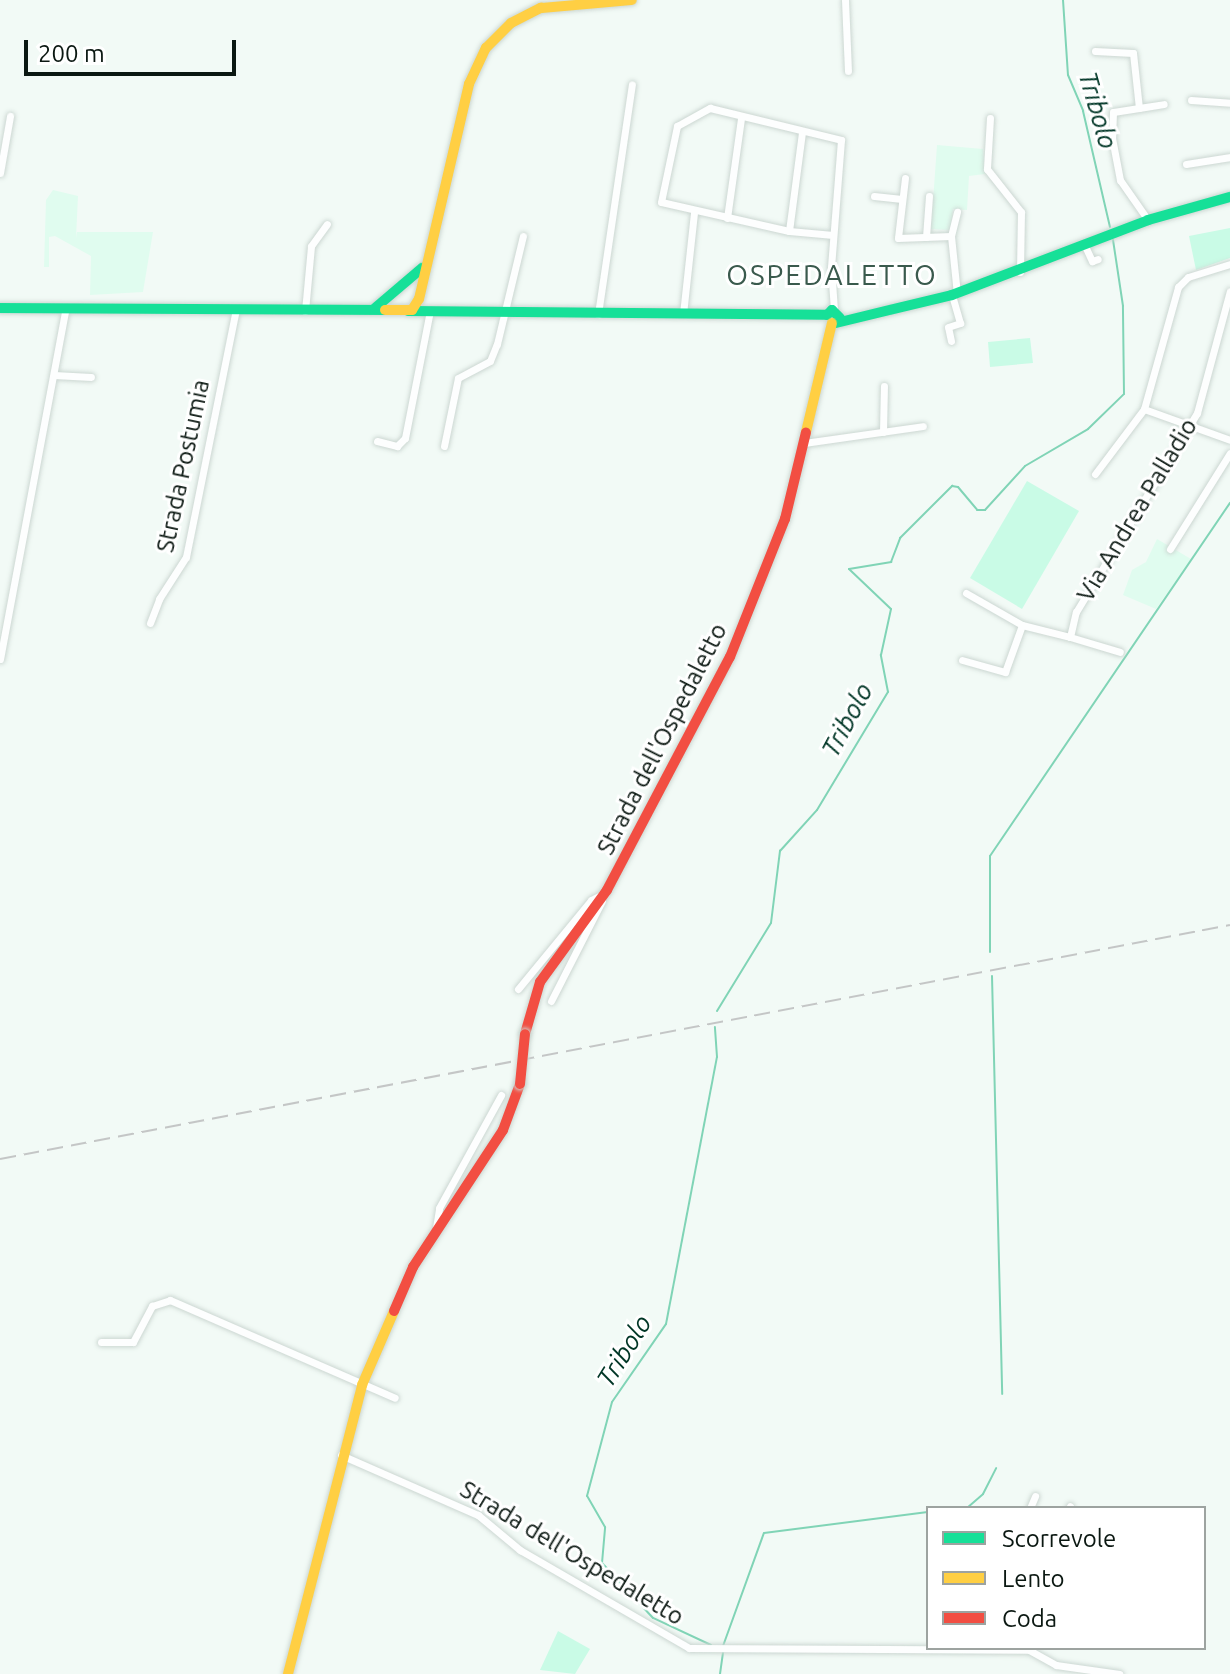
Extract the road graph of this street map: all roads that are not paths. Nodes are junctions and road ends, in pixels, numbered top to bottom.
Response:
1 (632, 0) edge
2 (845, 0) edge
3 (1095, 51) dead end
4 (848, 71) dead end
5 (632, 84) dead end
6 (1191, 100) dead end
7 (1230, 103) edge
8 (1164, 104) dead end
9 (1139, 108) junction
10 (10, 116) dead end
11 (741, 118) junction
12 (990, 118) dead end
13 (802, 132) junction
14 (1230, 157) edge
15 (1186, 164) dead end
16 (0, 173) edge
17 (905, 178) dead end
18 (874, 196) dead end
19 (929, 196) dead end
20 (1230, 197) edge
21 (902, 199) junction
22 (1216, 201) junction
23 (1230, 204) edge
24 (694, 212) junction
25 (957, 212) dead end
26 (727, 218) junction
27 (1148, 220) junction
28 (327, 224) dead end
29 (789, 231) junction
30 (833, 235) junction
31 (523, 236) dead end
32 (951, 236) junction
33 (926, 237) junction
34 (1085, 246) junction
35 (1230, 264) edge
36 (423, 266) junction
37 (1097, 270) dead end
38 (1020, 273) junction
39 (405, 284) junction
40 (1230, 291) edge
41 (394, 292) junction
42 (954, 294) junction
43 (419, 296) junction
44 (0, 308) edge
45 (66, 308) junction
46 (236, 310) junction
47 (371, 310) junction
48 (405, 310) junction
49 (305, 311) junction
50 (432, 311) junction
51 (502, 313) junction
52 (598, 314) junction
53 (683, 314) junction
54 (833, 317) junction
55 (951, 341) dead end
56 (54, 375) junction
57 (91, 377) dead end
58 (884, 386) dead end
59 (1144, 409) junction
60 (923, 426) dead end
61 (1190, 426) junction
62 (883, 432) junction
63 (1230, 440) edge
64 (377, 441) dead end
65 (804, 443) junction
66 (444, 446) dead end
67 (1230, 453) edge
68 (1095, 474) dead end
69 (1170, 549) dead end
70 (966, 593) dead end
71 (150, 623) dead end
72 (1022, 625) junction
73 (1070, 637) junction
74 (1120, 652) dead end
75 (0, 659) edge
76 (962, 660) dead end
77 (602, 898) junction
78 (518, 989) dead end
79 (551, 1001) dead end
80 (501, 1095) dead end
81 (436, 1228) junction
82 (101, 1342) dead end
83 (362, 1385) junction
84 (395, 1398) dead end
85 (341, 1455) junction
86 (1035, 1496) dead end
87 (1031, 1506) edge
88 (926, 1650) edge
89 (1032, 1650) edge
90 (288, 1674) edge
91 (1119, 1674) edge

1 - 36 street
2 - 4 street
3 - 9 street
5 - 52 street
6 - 7 street
8 - 9 street
9 - 27 street
10 - 16 street
11 - 13 street
11 - 24 street
11 - 26 street
12 - 38 street
13 - 29 street
13 - 30 street
14 - 15 street
17 - 21 street
18 - 21 street
19 - 33 street
20 - 22 street
21 - 33 street
22 - 23 street
22 - 27 street
24 - 26 street
24 - 53 street
25 - 32 street
26 - 29 street
27 - 34 street
28 - 49 street
29 - 30 street
30 - 54 street
31 - 51 street
32 - 33 street
32 - 42 street
34 - 37 street
34 - 38 street
35 - 59 street
36 - 39 street
36 - 43 street
38 - 42 street
39 - 41 street
39 - 43 street
40 - 61 street, Via Andrea Palladio
41 - 47 street
41 - 48 street
42 - 54 street
42 - 55 street
43 - 48 street
43 - 50 street
44 - 45 street
45 - 46 street
45 - 56 street
46 - 49 street
46 - 71 street, Strada Postumia
47 - 48 street
47 - 49 street
48 - 50 street
50 - 51 street
50 - 64 street
51 - 52 street
51 - 66 street
52 - 53 street
53 - 54 street
54 - 65 street, Strada dell'Ospedaletto
56 - 57 street
56 - 75 street
58 - 62 street
59 - 61 street
59 - 68 street
60 - 62 street
61 - 63 street
61 - 73 street, Via Andrea Palladio
62 - 65 street
65 - 77 street, Strada dell'Ospedaletto
67 - 69 street
70 - 72 street
72 - 73 street
72 - 76 street
73 - 74 street
77 - 78 street, Strada dell'Ospedaletto
77 - 79 street, Strada dell'Ospedaletto
77 - 81 street, Strada dell'Ospedaletto, bridge
80 - 81 street, Strada dell'Ospedaletto
81 - 83 street, Strada dell'Ospedaletto
82 - 83 street
83 - 84 street
83 - 85 street, Strada dell'Ospedaletto
85 - 88 street, Strada dell'Ospedaletto
85 - 90 street, Strada dell'Ospedaletto
86 - 87 street
89 - 91 street, Strada dell'Ospedaletto

